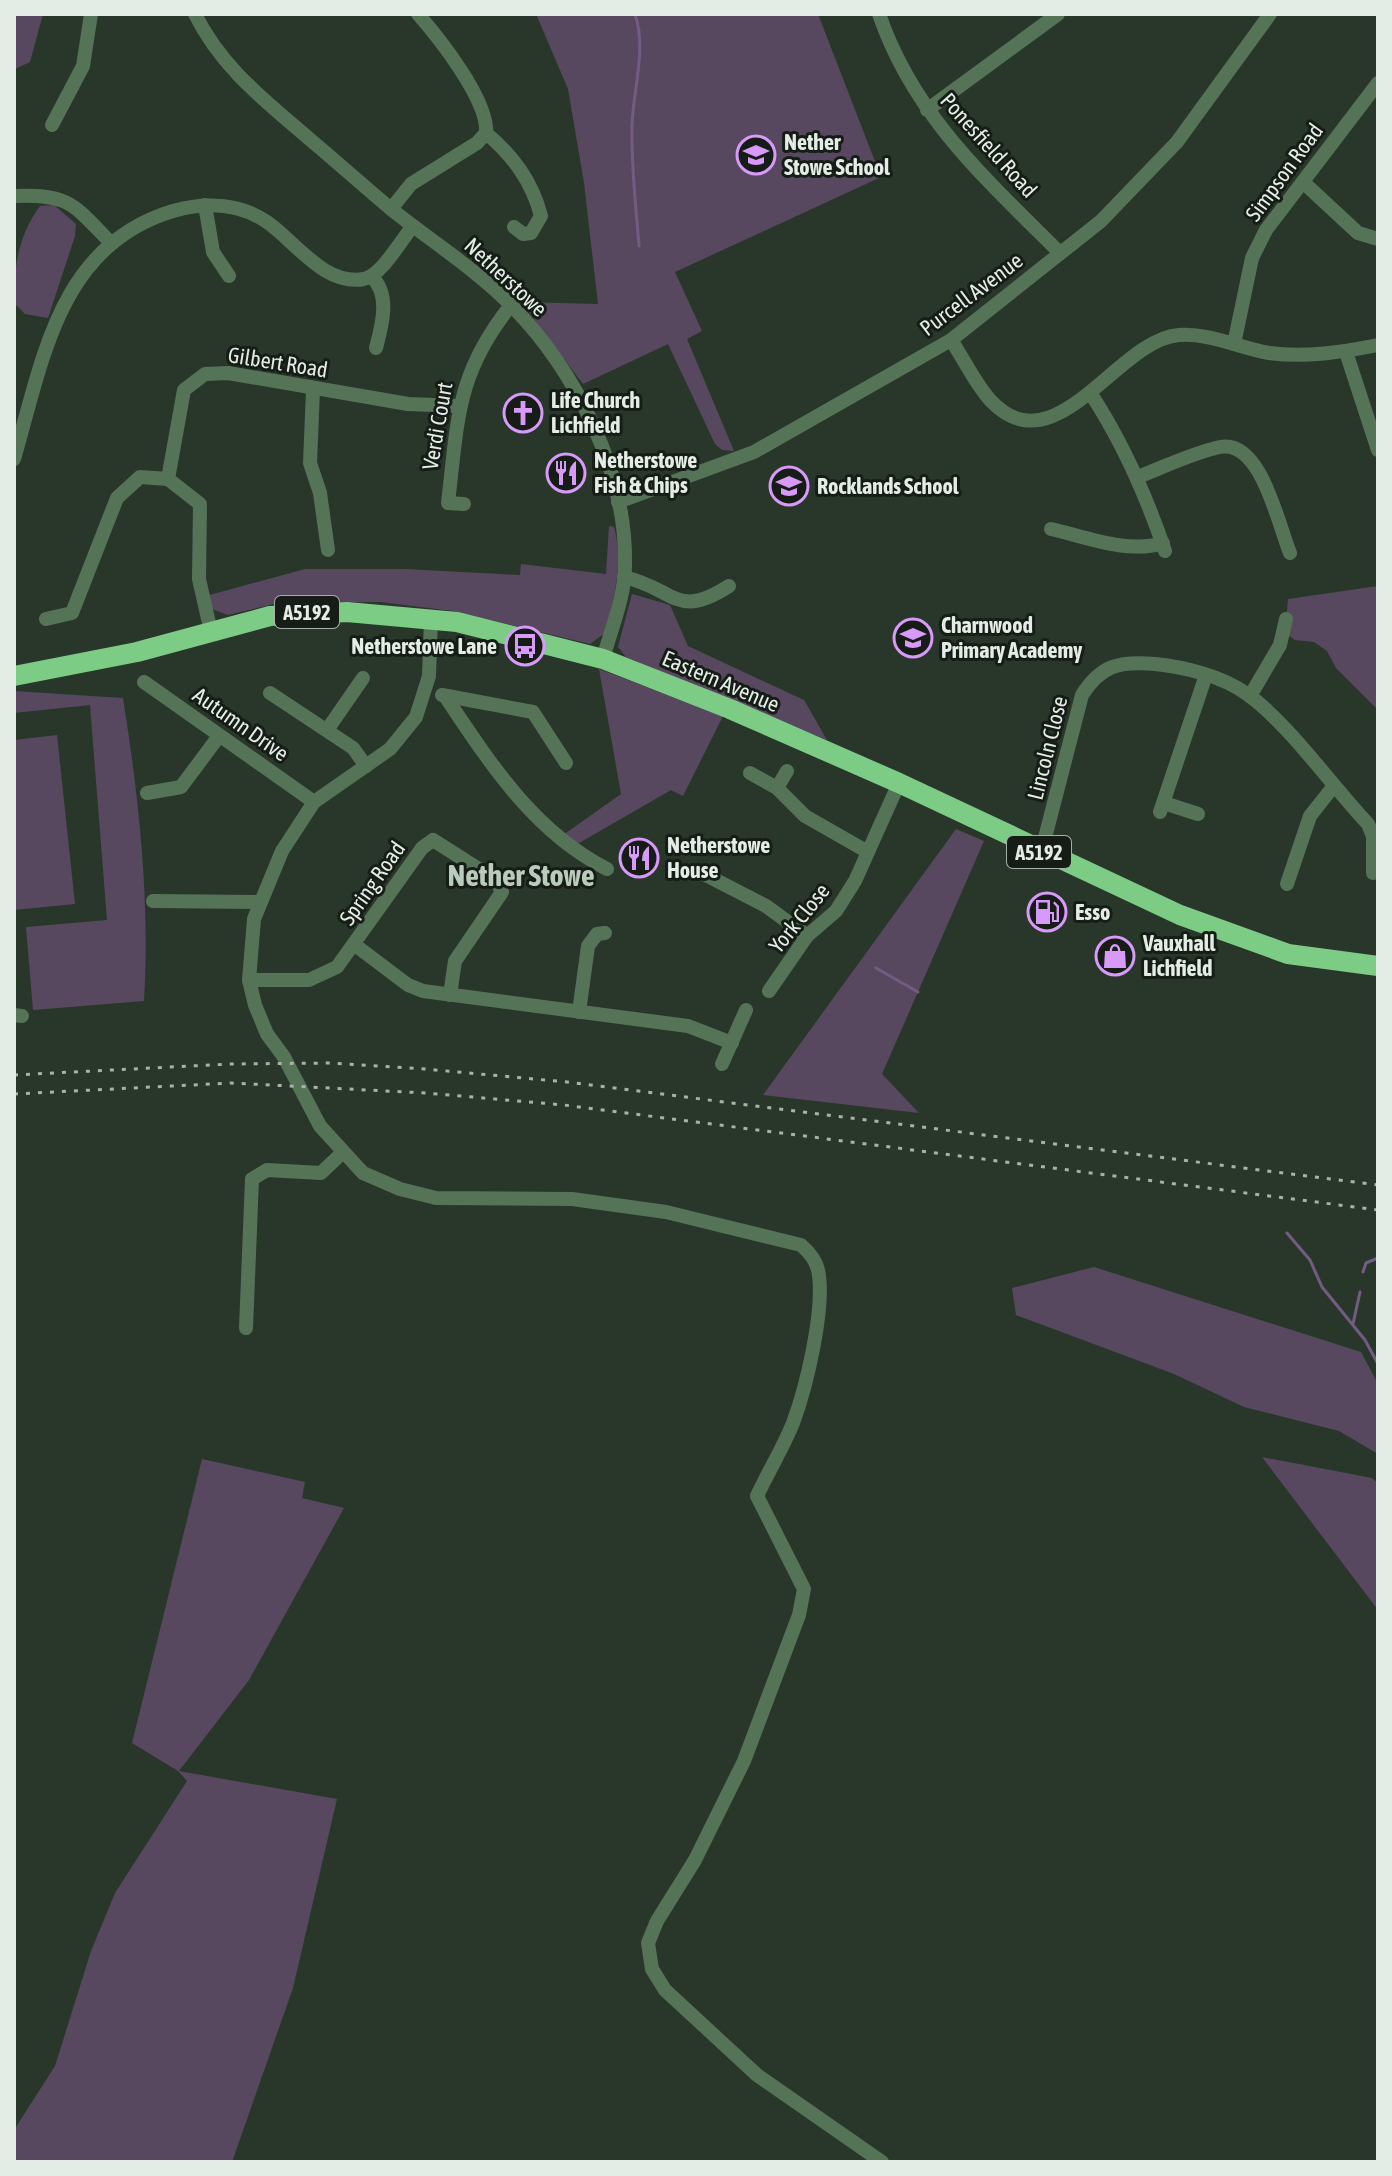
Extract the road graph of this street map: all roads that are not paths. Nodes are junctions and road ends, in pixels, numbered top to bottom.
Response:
1 (91, 14) edge
2 (195, 14) edge
3 (418, 14) edge
4 (879, 14) edge
5 (1058, 14) edge
6 (1270, 14) edge
7 (1378, 83) edge
8 (49, 96) dead end
9 (65, 104) junction
10 (927, 110) junction
11 (52, 125) dead end
12 (486, 133) junction
13 (1303, 182) junction
14 (14, 196) edge
15 (205, 205) junction
16 (391, 209) junction
17 (413, 226) junction
18 (514, 227) dead end
19 (1378, 239) edge
20 (110, 242) junction
21 (1060, 253) junction
22 (229, 276) dead end
23 (371, 276) junction
24 (511, 305) junction
25 (951, 340) junction
26 (1234, 344) junction
27 (1378, 345) edge
28 (377, 348) dead end
29 (1346, 352) junction
30 (313, 390) junction
31 (1091, 394) junction
32 (459, 406) junction
33 (1378, 450) edge
34 (14, 459) edge
35 (1138, 477) junction
36 (168, 479) junction
37 (618, 502) junction
38 (464, 504) dead end
39 (1051, 529) dead end
40 (1290, 546) dead end
41 (328, 550) dead end
42 (624, 577) junction
43 (729, 586) dead end
44 (431, 618) junction
45 (46, 619) dead end
46 (1286, 619) dead end
47 (211, 632) junction
48 (603, 659) junction
49 (1206, 675) junction
50 (14, 676) edge
51 (363, 678) dead end
52 (144, 682) dead end
53 (426, 692) junction
54 (270, 693) dead end
55 (445, 696) junction
56 (1250, 696) junction
57 (327, 730) junction
58 (219, 736) junction
59 (566, 763) dead end
60 (366, 766) junction
61 (787, 771) dead end
62 (750, 773) dead end
63 (899, 783) junction
64 (1333, 787) junction
65 (777, 788) junction
66 (147, 793) dead end
67 (314, 802) junction
68 (1198, 814) dead end
69 (868, 852) junction
70 (1041, 853) junction
71 (1375, 866) edge
72 (607, 869) dead end
73 (704, 874) dead end
74 (1286, 875) dead end
75 (153, 901) dead end
76 (258, 902) junction
77 (605, 933) dead end
78 (807, 936) junction
79 (355, 945) junction
80 (1378, 966) edge
81 (249, 980) junction
82 (769, 982) dead end
83 (450, 995) junction
84 (746, 1010) dead end
85 (579, 1012) junction
86 (732, 1043) junction
87 (722, 1064) dead end
88 (342, 1153) junction
89 (246, 1328) dead end
90 (882, 2162) edge

1 - 9 street
2 - 16 street, Netherstowe
3 - 12 street
4 - 10 street, Ponesfield Road
5 - 10 street
6 - 21 street, Purcell Avenue
7 - 13 street, Simpson Road
8 - 9 street
9 - 11 street
10 - 21 street, Ponesfield Road
12 - 16 street
12 - 18 street
13 - 19 street
13 - 26 street, Simpson Road
14 - 20 street
15 - 20 street
15 - 22 street
15 - 23 street
16 - 17 street, Netherstowe
17 - 23 street
17 - 24 street, Netherstowe
20 - 34 street
21 - 25 street, Purcell Avenue
23 - 28 street
24 - 32 street, Verdi Court
24 - 37 street, Netherstowe
25 - 31 street
25 - 37 street, Purcell Avenue
26 - 29 street
26 - 31 street
27 - 29 street
29 - 33 street
30 - 32 street, Gilbert Road
30 - 36 street, Gilbert Road
30 - 41 street
31 - 35 street
32 - 38 street, Verdi Court
35 - 39 street
35 - 40 street
36 - 45 street
36 - 47 street
37 - 42 street, Netherstowe
42 - 43 street
42 - 48 street, Netherstowe
44 - 47 highway, Eastern Avenue / A5192
44 - 48 highway, Eastern Avenue / A5192
44 - 53 street
46 - 56 street
47 - 50 highway, Eastern Avenue / A5192
48 - 63 highway, Eastern Avenue / A5192
49 - 56 street, Lincoln Close
49 - 68 street
49 - 70 street, Lincoln Close
51 - 57 street
52 - 58 street, Autumn Drive
53 - 55 street
53 - 60 street
54 - 57 street
55 - 59 street
55 - 72 street
56 - 64 street, Lincoln Close
57 - 60 street
58 - 66 street
58 - 67 street, Autumn Drive
60 - 67 street
61 - 65 street
62 - 65 street
63 - 69 street, York Close
63 - 70 highway, Eastern Avenue / A5192
64 - 71 street, Lincoln Close
64 - 74 street
65 - 69 street
67 - 76 street
69 - 78 street, York Close
70 - 80 highway, Eastern Avenue / A5192
73 - 78 street
75 - 76 street
76 - 81 street
77 - 85 street
78 - 82 street, York Close
79 - 81 street, Spring Road
79 - 83 street
79 - 83 street, Spring Road
81 - 88 street
83 - 85 street
84 - 86 street
85 - 86 street
86 - 87 street
88 - 89 street
88 - 90 street

